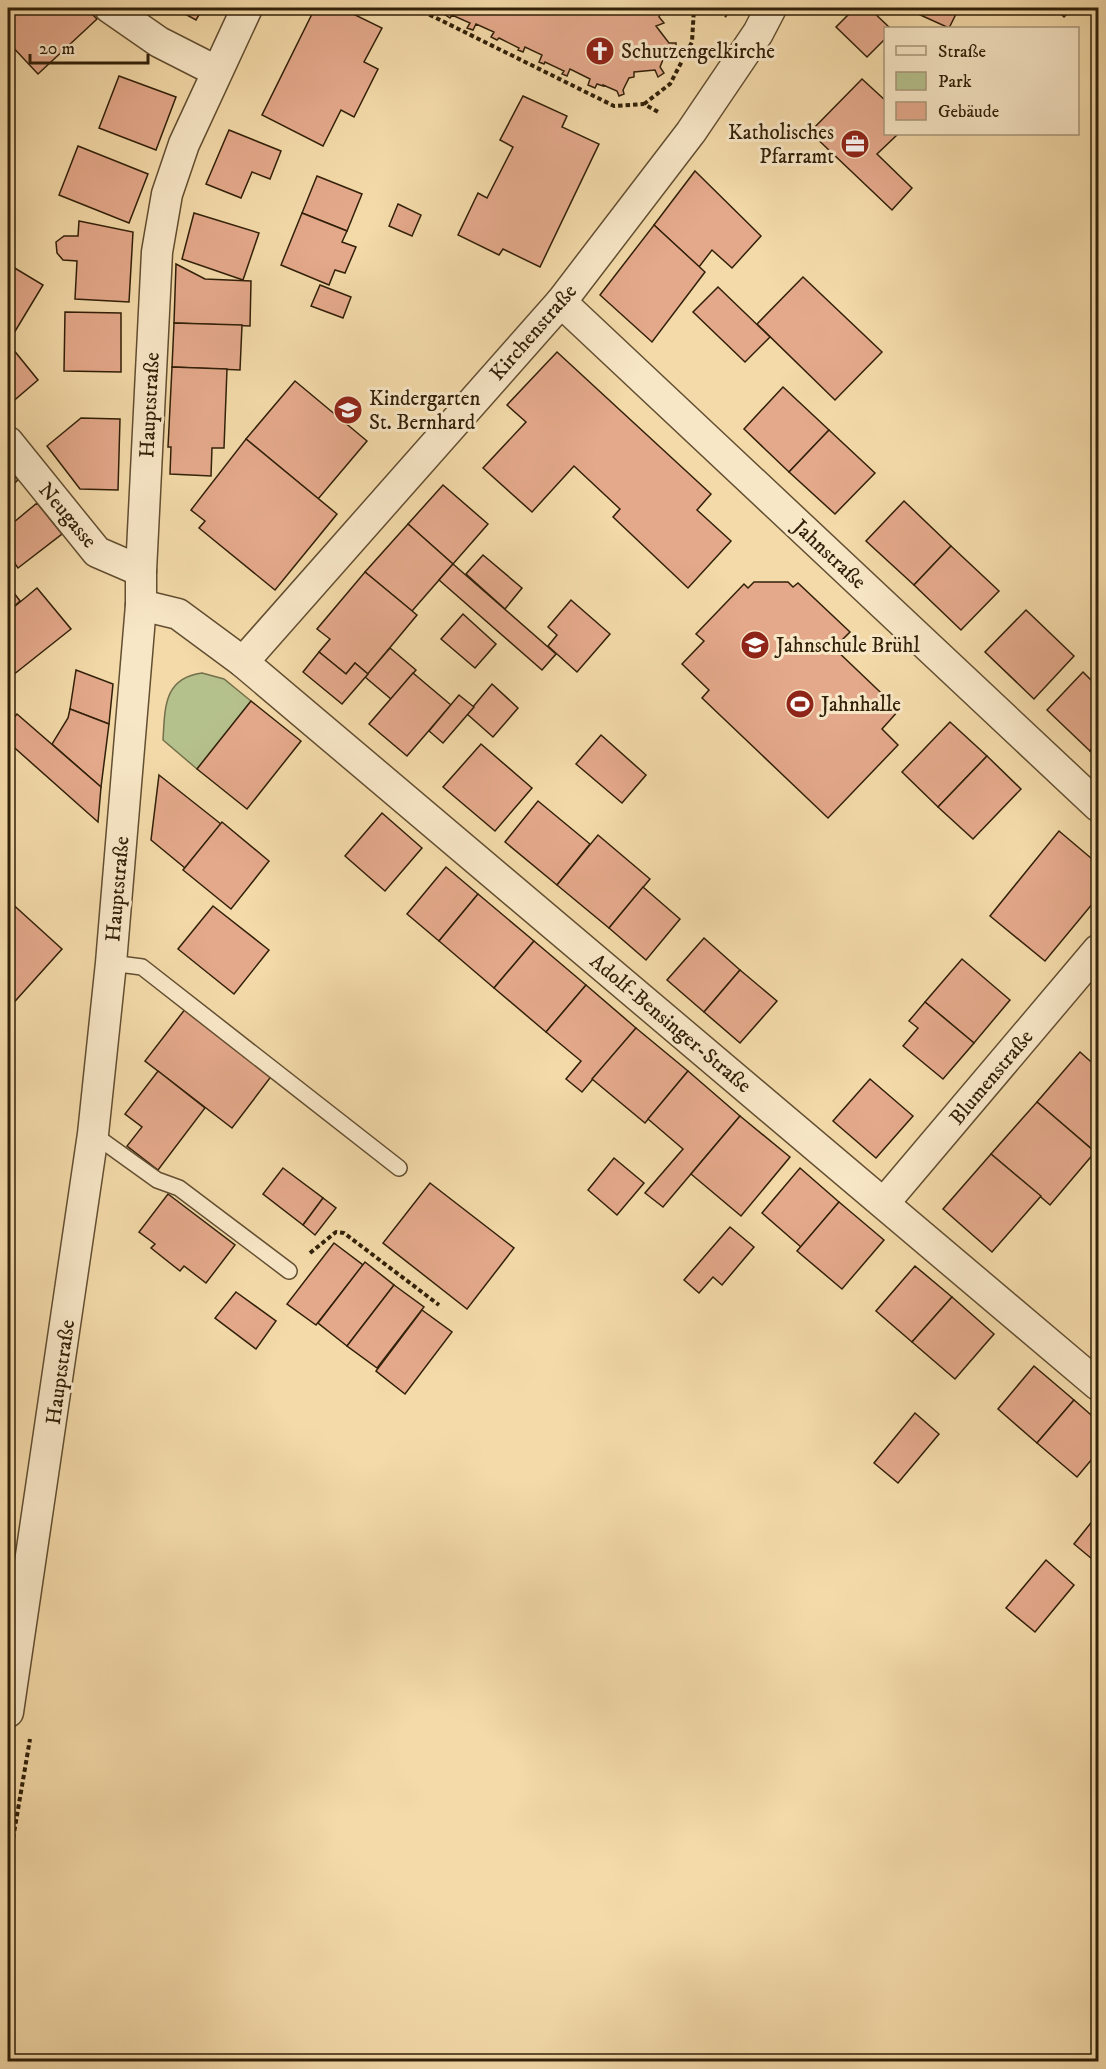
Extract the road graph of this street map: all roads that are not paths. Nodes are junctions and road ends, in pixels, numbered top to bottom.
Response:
1 (110, 8) edge
2 (247, 8) edge
3 (771, 8) edge
4 (216, 71) junction
5 (561, 302) junction
6 (8, 442) edge
7 (141, 571) junction
8 (141, 605) junction
9 (243, 662) junction
10 (1098, 806) edge
11 (1098, 950) edge
12 (111, 963) junction
13 (93, 1134) junction
14 (399, 1168) dead end
15 (884, 1203) junction
16 (289, 1271) road end
17 (1098, 1385) edge
18 (8, 1712) edge

1 - 4 street
2 - 4 street, Hauptstraße
3 - 5 street, Kirchenstraße
4 - 7 street, Hauptstraße
5 - 9 street, Kirchenstraße
5 - 10 street, Jahnstraße
6 - 7 street, Neugasse
7 - 8 street, Hauptstraße
8 - 9 street
8 - 12 street, Hauptstraße
9 - 15 street, Adolf-Bensinger-Straße
11 - 15 street, Blumenstraße
12 - 13 street, Hauptstraße
12 - 14 lane
13 - 16 lane
13 - 18 street, Hauptstraße
15 - 17 street, Adolf-Bensinger-Straße

